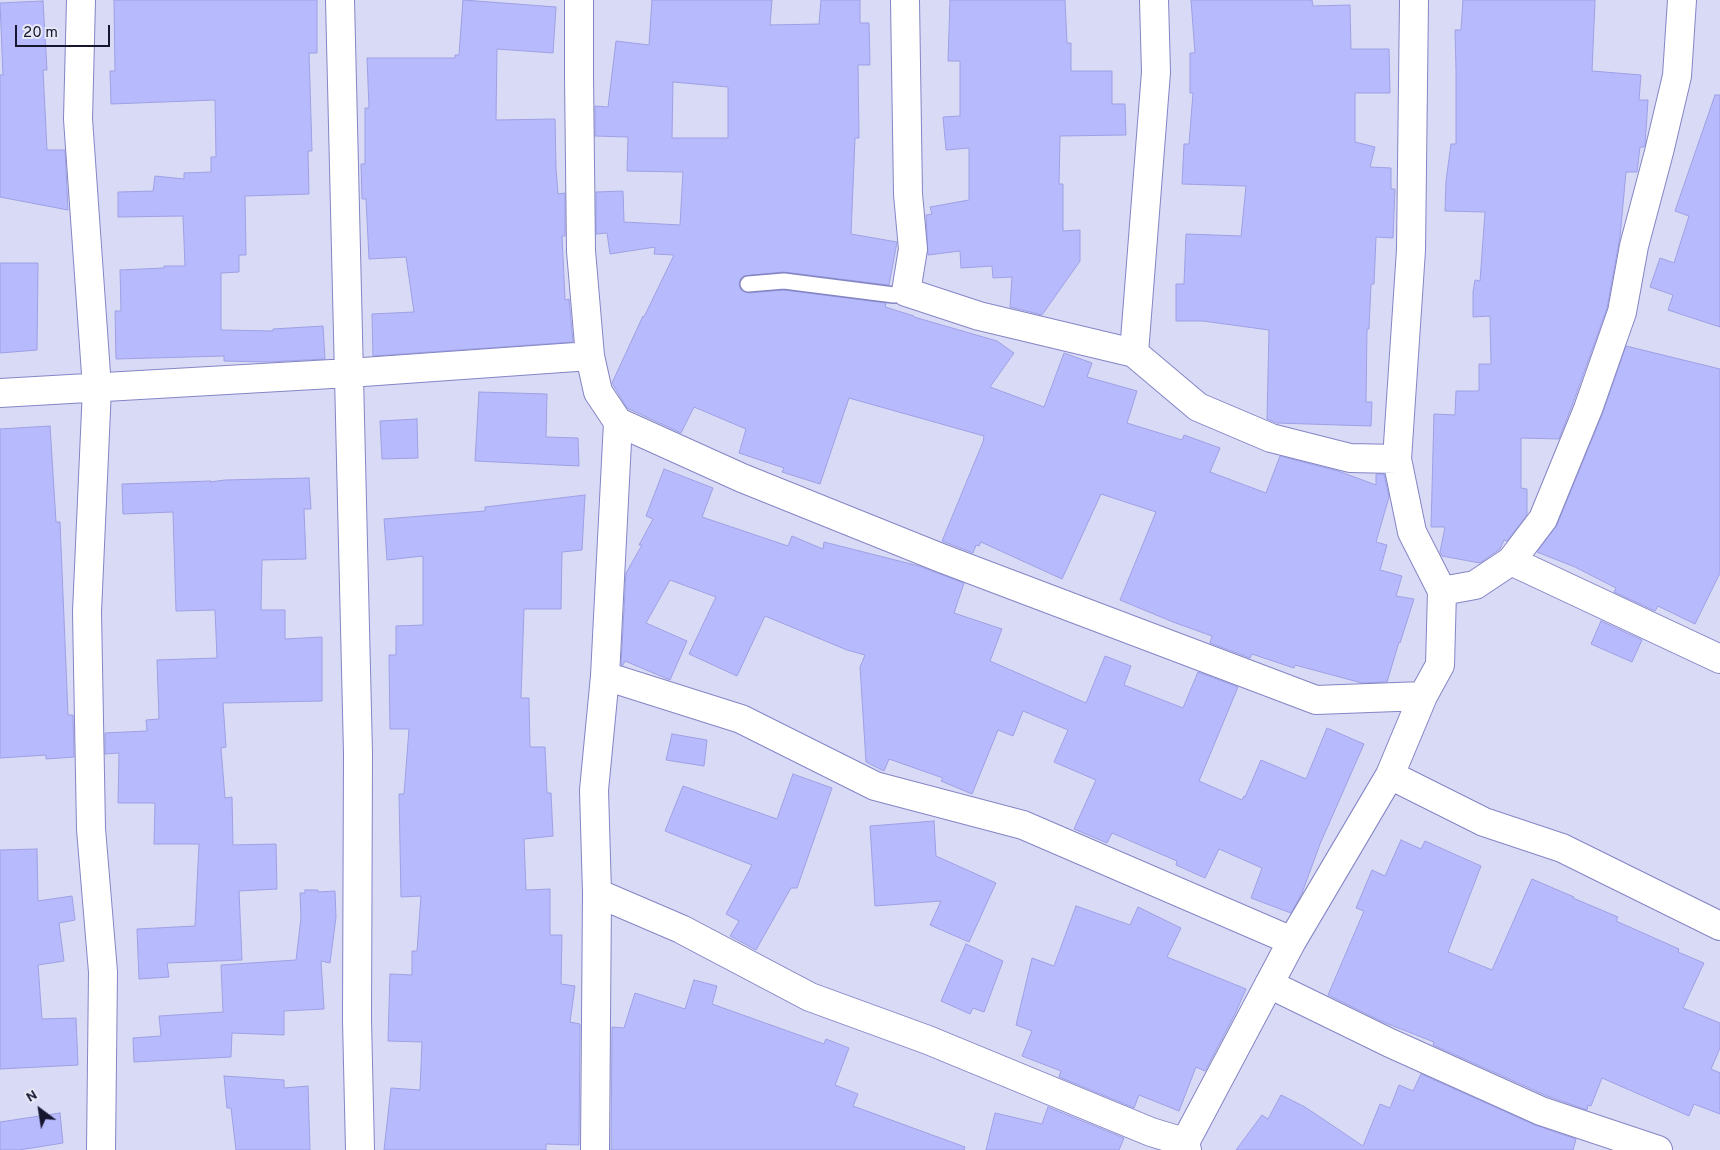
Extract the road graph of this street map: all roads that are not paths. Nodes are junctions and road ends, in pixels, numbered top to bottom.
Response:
1 (81, 0) edge
2 (340, 0) edge
3 (579, 0) edge
4 (905, 0) edge
5 (1154, 0) edge
6 (1414, 0) edge
7 (1682, 0) edge
8 (748, 284) dead end
9 (906, 292) junction
10 (1134, 353) junction
11 (590, 356) junction
12 (349, 373) junction
13 (97, 388) junction
14 (0, 393) edge
15 (618, 422) junction
16 (1397, 459) junction
17 (1511, 561) junction
18 (1442, 592) junction
19 (1720, 659) edge
20 (605, 676) junction
21 (1423, 696) junction
22 (1390, 775) junction
23 (597, 893) junction
24 (1720, 926) edge
25 (1292, 941) junction
26 (1270, 984) junction
27 (1184, 1147) edge
28 (101, 1150) edge
29 (360, 1150) edge
30 (595, 1150) edge
31 (1658, 1150) edge

1 - 13 street
2 - 12 street
3 - 11 street
4 - 9 street
5 - 10 street
6 - 16 street
7 - 17 street
8 - 9 lane
9 - 10 street
10 - 16 street
11 - 12 street
11 - 15 street
12 - 13 street
12 - 29 street
13 - 14 street
13 - 28 street
15 - 20 street
15 - 21 street
16 - 18 street
17 - 18 street
17 - 19 street
18 - 21 street
20 - 23 street
20 - 25 street
21 - 22 street
22 - 24 street
22 - 25 street
23 - 27 street
23 - 30 street
25 - 26 street
26 - 27 street
26 - 31 street

